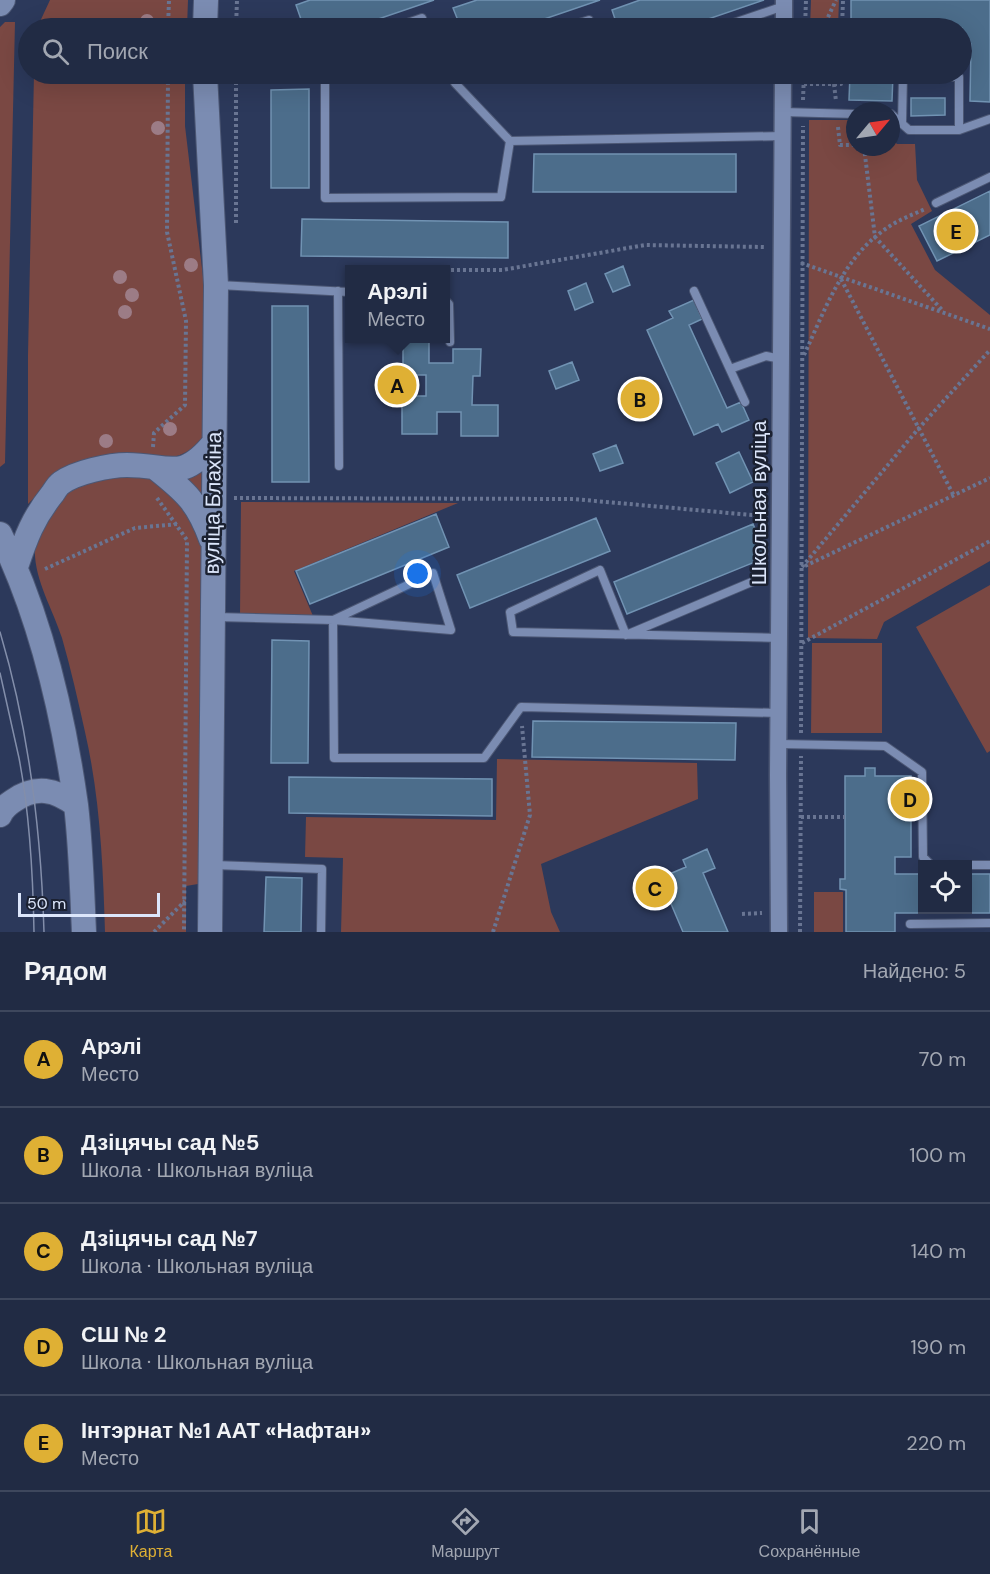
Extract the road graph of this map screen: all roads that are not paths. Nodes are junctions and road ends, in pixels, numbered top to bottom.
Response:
1 (3, 0) edge
2 (206, 0) edge
3 (784, 3) edge
4 (0, 4) edge
5 (205, 18) edge
6 (745, 18) edge
7 (206, 84) edge
8 (325, 84) edge
9 (456, 84) edge
10 (783, 84) edge
11 (903, 84) edge
12 (959, 84) edge
13 (783, 112) junction
14 (846, 114) edge
15 (990, 120) edge
16 (902, 123) joint
17 (959, 130) junction
18 (783, 136) junction
19 (510, 141) junction
20 (990, 177) edge
21 (936, 203) road end
22 (216, 285) junction
23 (338, 291) junction
24 (694, 291) dead end
25 (345, 292) edge
26 (782, 359) junction
27 (730, 369) junction
28 (745, 402) dead end
29 (214, 443) junction
30 (339, 466) dead end
31 (157, 469) junction
32 (0, 534) edge
33 (214, 546) junction
34 (16, 567) junction
35 (754, 580) dead end
36 (212, 617) junction
37 (333, 620) junction
38 (626, 635) junction
39 (781, 638) junction
40 (780, 713) junction
41 (779, 744) junction
42 (76, 805) junction
43 (0, 815) edge
44 (925, 860) edge
45 (210, 865) junction
46 (972, 865) edge
47 (990, 865) edge
48 (990, 923) edge
49 (910, 924) dead end
50 (84, 932) edge
51 (210, 932) edge
52 (321, 932) edge
53 (780, 932) edge

1 - 4 street
2 - 5 street
3 - 6 lane
7 - 22 street, вуліца Блахіна
8 - 19 lane
9 - 19 lane
10 - 13 street, Школьная вуліца
11 - 16 lane
12 - 17 lane
13 - 14 lane
13 - 18 street, Школьная вуліца
15 - 17 lane
16 - 17 lane
18 - 19 lane
18 - 26 street, Школьная вуліца
20 - 21 lane
22 - 23 lane
22 - 29 street, вуліца Блахіна
23 - 25 lane
23 - 30 lane
24 - 27 lane
26 - 27 lane
26 - 39 street, Школьная вуліца
27 - 28 lane
29 - 31 street
29 - 33 street, вуліца Блахіна
31 - 33 street
31 - 34 street
32 - 34 street
33 - 36 street, вуліца Блахіна
34 - 42 street
35 - 38 lane
36 - 37 lane
36 - 45 street, вуліца Блахіна
37 - 37 lane
37 - 40 lane
38 - 38 lane
38 - 39 lane
39 - 40 street, Школьная вуліца
40 - 41 street, Школьная вуліца
41 - 44 lane
41 - 53 street, Школьная вуліца
42 - 43 street
42 - 50 street
45 - 51 street, вуліца Блахіна
45 - 52 lane
46 - 47 lane
48 - 49 lane

